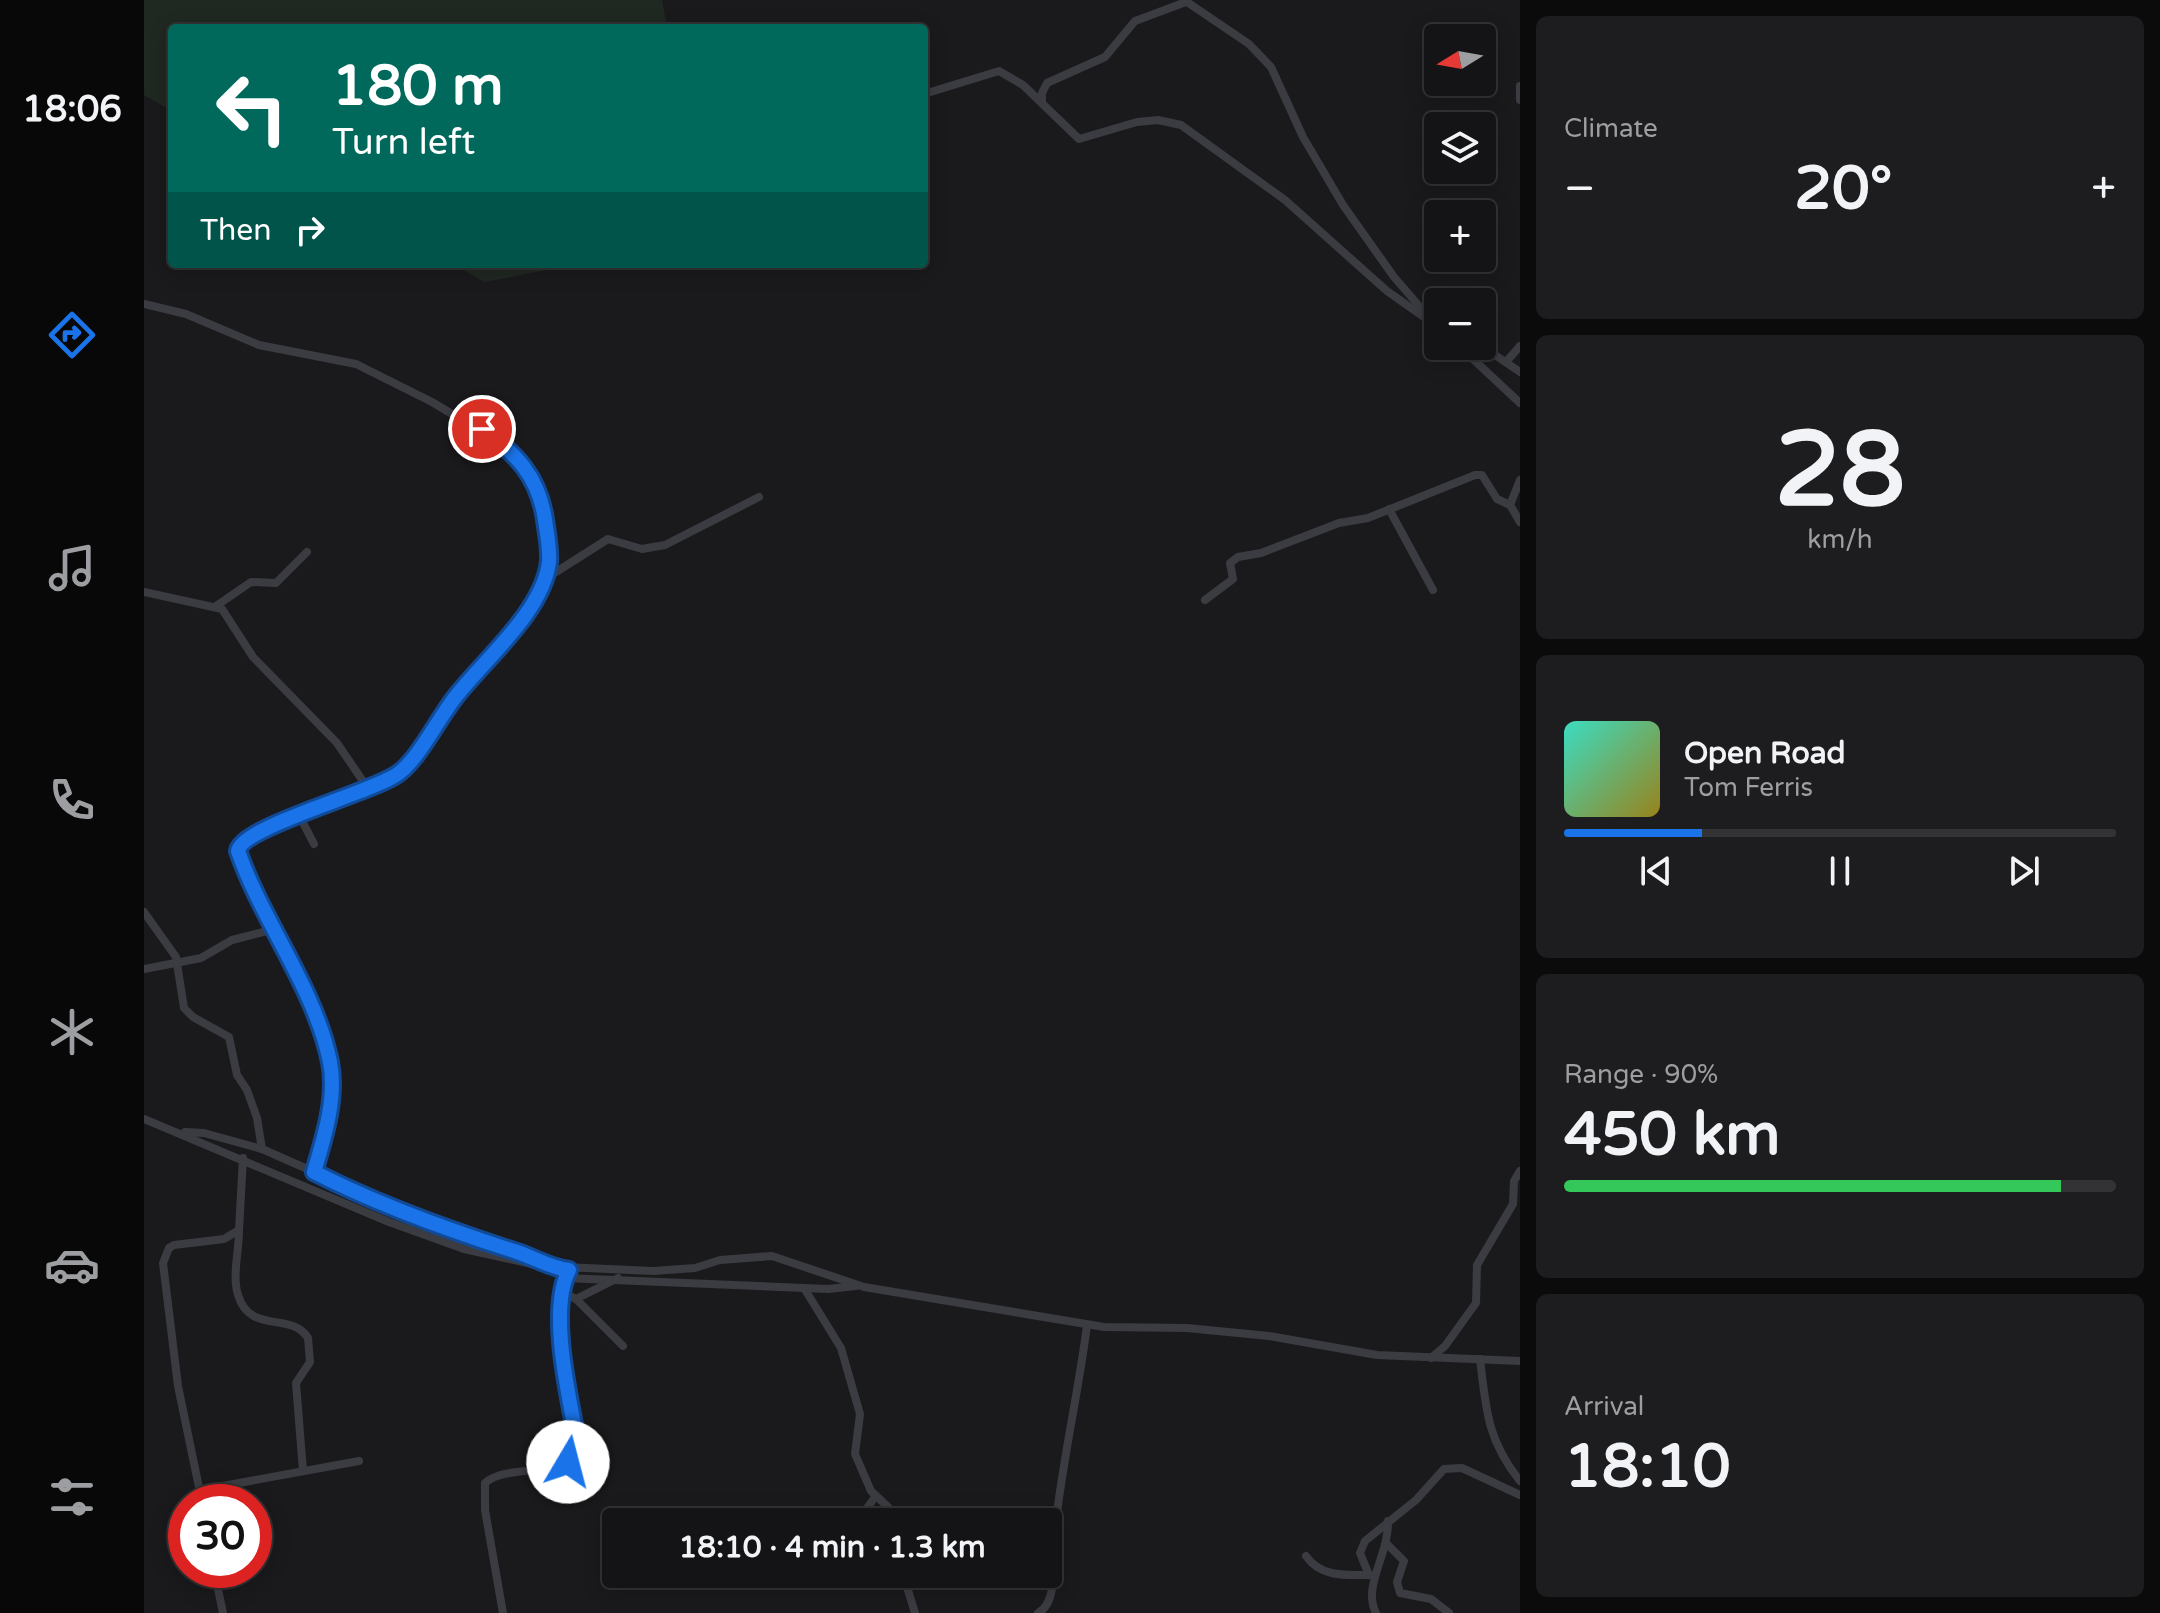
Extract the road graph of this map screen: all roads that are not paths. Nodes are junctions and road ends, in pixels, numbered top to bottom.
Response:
1 (1185, 1) edge
2 (1520, 86) edge
3 (928, 93) edge
4 (1520, 100) edge
5 (1042, 104) junction
6 (144, 304) edge
7 (1424, 308) edge
8 (1424, 313) edge
9 (1520, 346) edge
10 (1496, 355) edge
11 (1474, 360) edge
12 (1506, 362) junction
13 (1520, 372) edge
14 (1520, 403) edge
15 (1520, 480) edge
16 (759, 497) dead end
17 (1510, 505) junction
18 (1389, 509) junction
19 (1520, 522) edge
20 (307, 552) dead end
21 (545, 579) junction
22 (1433, 590) dead end
23 (144, 592) edge
24 (1205, 600) dead end
25 (216, 606) junction
26 (367, 787) junction
27 (299, 815) junction
28 (314, 844) dead end
29 (144, 912) edge
30 (275, 929) junction
31 (178, 963) junction
32 (144, 969) edge
33 (144, 1119) edge
34 (180, 1132) junction
35 (262, 1149) junction
36 (243, 1158) junction
37 (1520, 1171) edge
38 (314, 1172) junction
39 (239, 1230) junction
40 (556, 1269) junction
41 (567, 1274) junction
42 (622, 1274) junction
43 (859, 1285) junction
44 (804, 1288) junction
45 (563, 1293) junction
46 (576, 1299) junction
47 (1087, 1325) junction
48 (623, 1346) dead end
49 (1431, 1358) junction
50 (1480, 1359) junction
51 (1520, 1361) edge
52 (359, 1461) dead end
53 (303, 1471) junction
54 (1520, 1481) edge
55 (200, 1484) edge
56 (233, 1484) edge
57 (1520, 1495) edge
58 (875, 1497) junction
59 (867, 1508) edge
60 (888, 1508) edge
61 (1056, 1508) edge
62 (1388, 1521) junction
63 (1388, 1545) junction
64 (1306, 1556) dead end
65 (1372, 1575) junction
66 (218, 1588) edge
67 (907, 1588) edge
68 (1049, 1588) edge
69 (223, 1613) edge
70 (503, 1613) edge
71 (915, 1613) edge
72 (1038, 1613) edge
73 (1376, 1613) edge
74 (1449, 1613) edge

1 - 5 street
1 - 7 street
2 - 4 street
3 - 5 street
5 - 8 street
6 - 21 street
9 - 12 street
10 - 12 street
11 - 14 street
12 - 13 street
15 - 17 street
16 - 21 street
17 - 18 street
17 - 19 street
18 - 22 street
18 - 24 street
20 - 25 street
21 - 26 street
23 - 25 street
25 - 26 street
26 - 27 street
27 - 28 street
27 - 30 street
29 - 31 street
30 - 31 street
30 - 38 street
31 - 32 street
31 - 35 street
33 - 34 street
34 - 35 street
34 - 36 street
35 - 38 street
36 - 39 street
36 - 40 street
37 - 49 street
38 - 40 street
39 - 53 street
39 - 55 street
40 - 41 street
41 - 42 street
41 - 45 street
42 - 43 street
42 - 44 street
42 - 46 street
43 - 44 street
43 - 47 street
44 - 58 street
45 - 46 street
45 - 70 street
46 - 48 street
47 - 49 street
47 - 61 street
49 - 50 street
50 - 51 street
50 - 54 street
52 - 53 street
53 - 56 street
57 - 62 street
58 - 59 street
58 - 60 street
62 - 63 street
62 - 65 street
63 - 65 street
63 - 74 street
64 - 65 street
65 - 73 street
66 - 69 street
67 - 71 street
68 - 72 street

